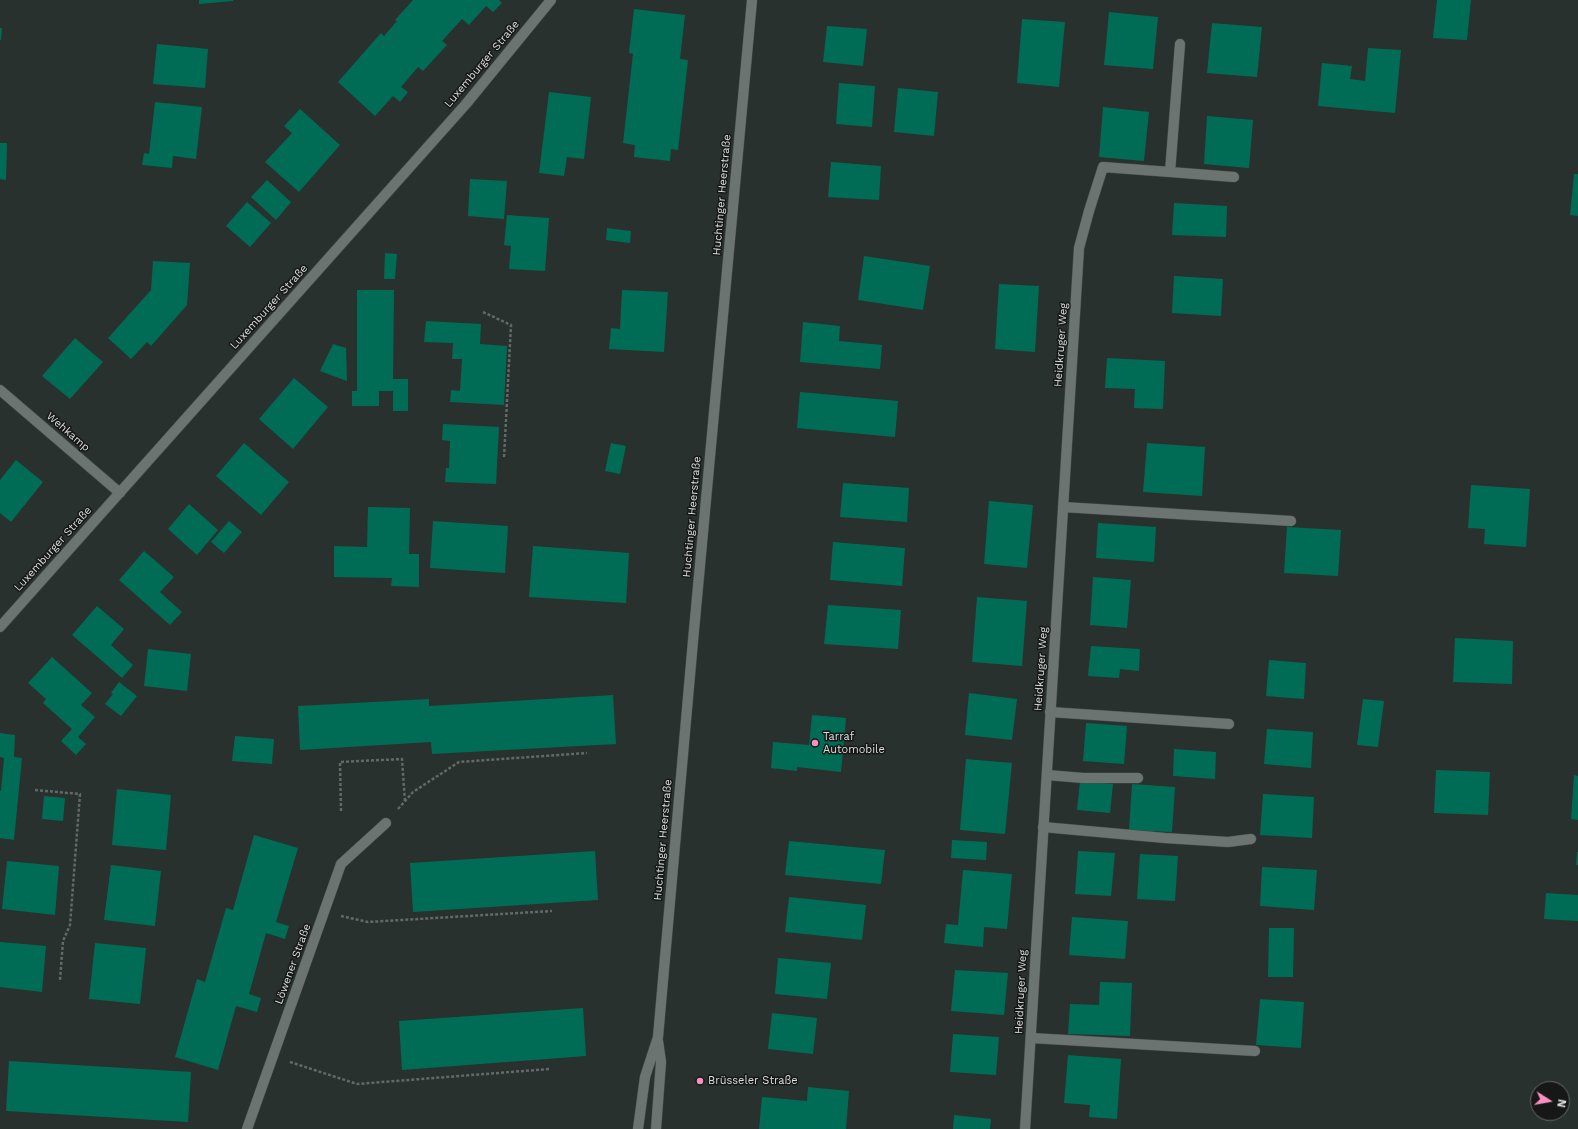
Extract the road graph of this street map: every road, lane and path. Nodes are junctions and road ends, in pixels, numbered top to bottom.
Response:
1 (551, 0) edge
2 (752, 0) edge
3 (1180, 44) dead end
4 (1170, 172) junction
5 (1234, 177) dead end
6 (483, 312) dead end
7 (0, 390) edge
8 (504, 458) dead end
9 (120, 493) junction
10 (1063, 507) junction
11 (1291, 521) dead end
12 (0, 627) edge
13 (1050, 712) junction
14 (1229, 724) dead end
15 (587, 753) dead end
16 (1047, 775) junction
17 (1138, 778) dead end
18 (35, 790) dead end
19 (405, 802) junction
20 (341, 811) dead end
21 (386, 823) joint
22 (1043, 827) junction
23 (1251, 839) dead end
24 (552, 911) dead end
25 (324, 912) junction
26 (60, 980) dead end
27 (658, 1037) junction
28 (1031, 1038) junction
29 (1255, 1051) dead end
30 (272, 1057) junction
31 (549, 1069) dead end
32 (246, 1129) edge
33 (638, 1129) edge
34 (656, 1129) edge
35 (1025, 1129) edge

1 - 9 street, Luxemburger Straße
2 - 27 street, Huchtinger Heerstraße
3 - 4 street
4 - 5 street
4 - 10 street, Heidkruger Weg
6 - 8 path
7 - 9 street, Wehkamp
9 - 12 street, Luxemburger Straße
10 - 11 street
10 - 13 street, Heidkruger Weg
13 - 14 street
13 - 16 street, Heidkruger Weg
15 - 19 path
16 - 17 street
16 - 22 street, Heidkruger Weg
18 - 26 path
19 - 20 path
19 - 21 path
21 - 25 street, Löwener Straße
22 - 23 street
22 - 28 street, Heidkruger Weg
24 - 25 path
25 - 30 street, Löwener Straße
27 - 33 street, Huchtinger Heerstraße
27 - 34 street, Huchtinger Heerstraße
28 - 29 street
28 - 35 street, Heidkruger Weg
30 - 31 path
30 - 32 street, Löwener Straße

